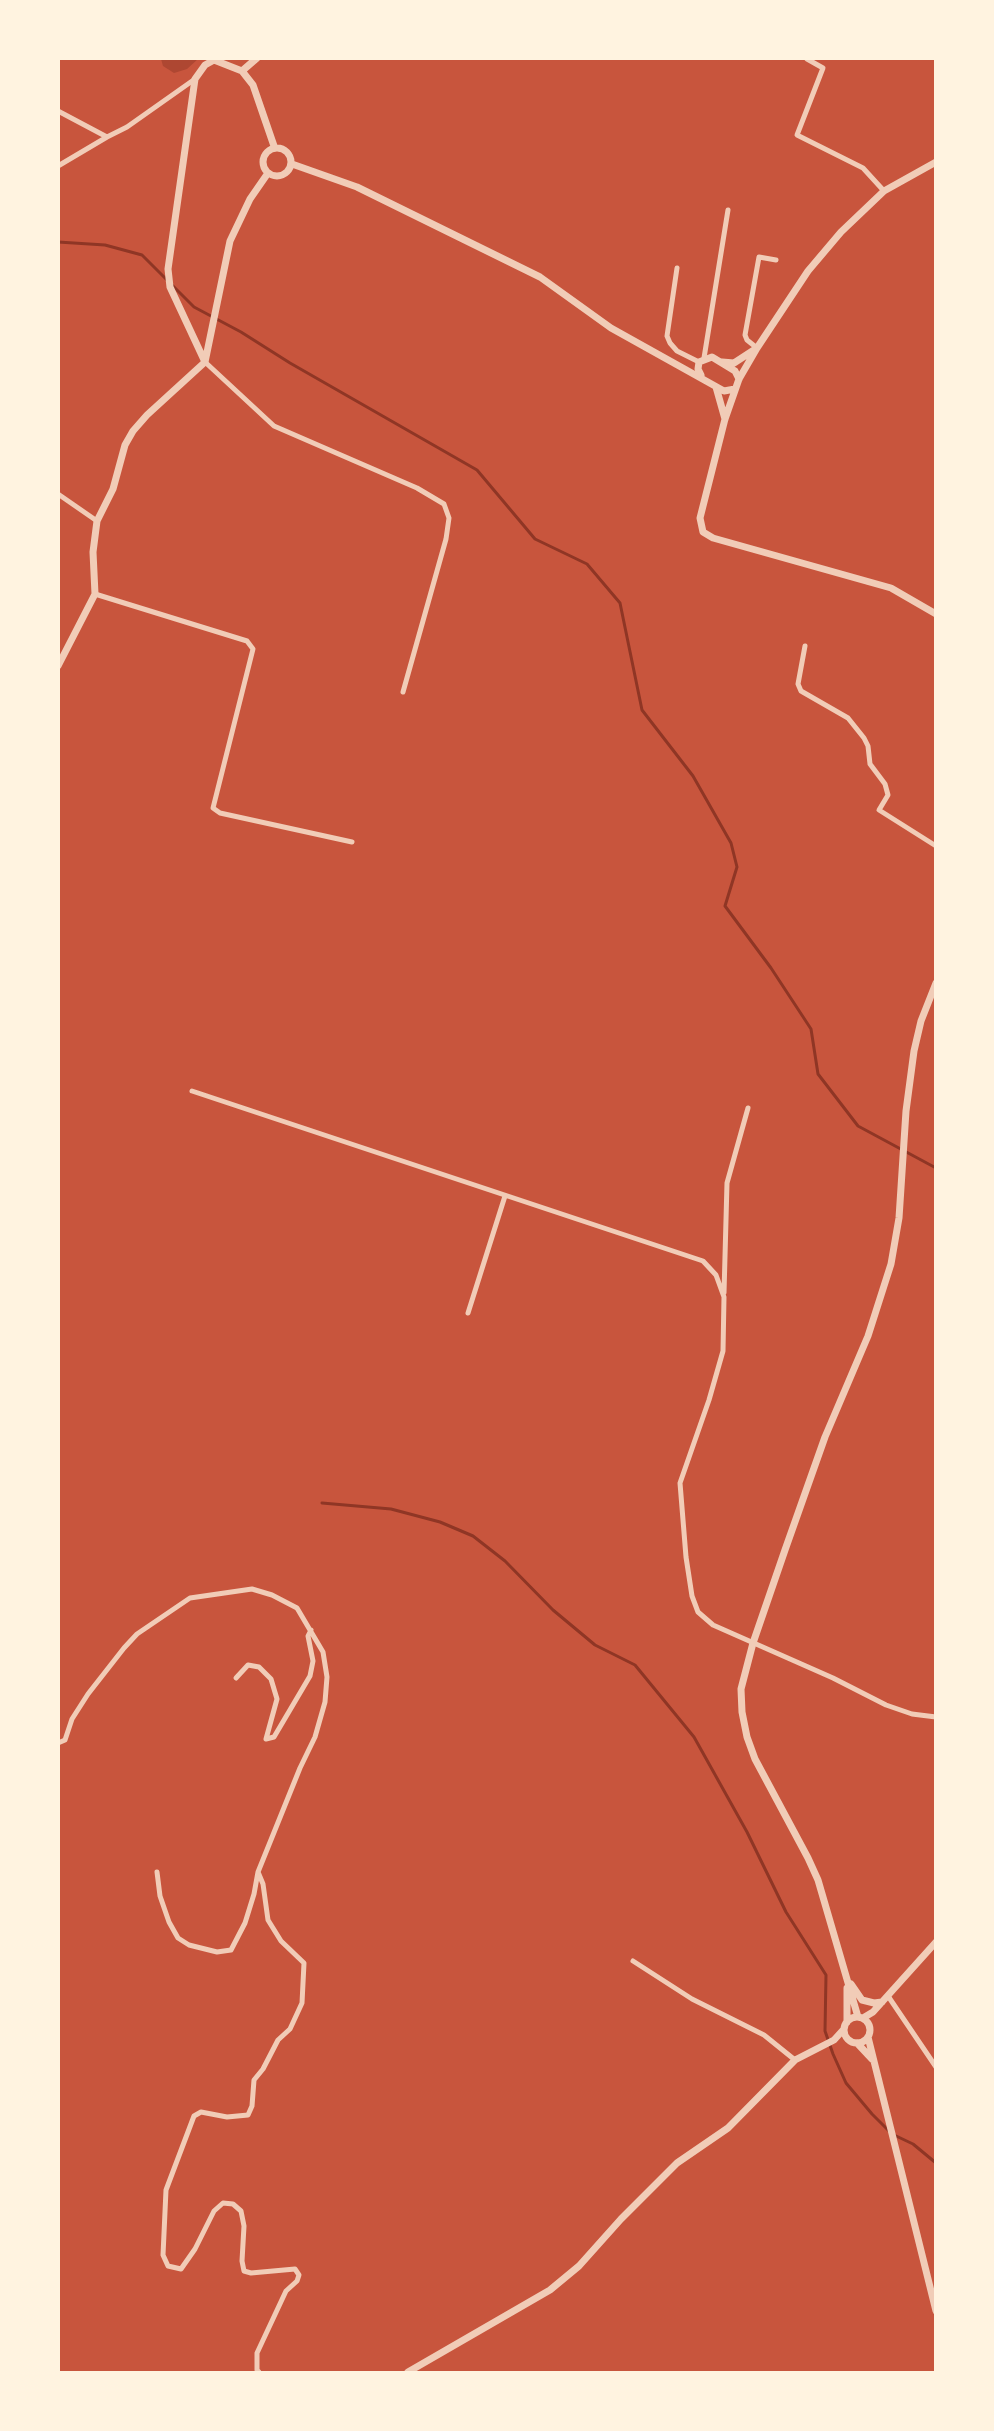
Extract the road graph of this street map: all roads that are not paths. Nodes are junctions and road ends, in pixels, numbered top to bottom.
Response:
1 (257, 58) edge
2 (807, 59) edge
3 (242, 71) junction
4 (195, 79) junction
5 (58, 111) edge
6 (107, 137) junction
7 (274, 147) junction
8 (936, 162) edge
9 (292, 164) junction
10 (58, 166) edge
11 (268, 173) junction
12 (884, 191) junction
13 (728, 210) dead end
14 (776, 260) dead end
15 (677, 268) dead end
16 (706, 346) junction
17 (757, 348) junction
18 (719, 360) junction
19 (205, 362) junction
20 (700, 362) junction
21 (686, 368) junction
22 (703, 377) junction
23 (739, 379) junction
24 (716, 387) junction
25 (735, 389) junction
26 (725, 419) junction
27 (58, 494) edge
28 (97, 521) junction
29 (95, 594) junction
30 (936, 614) edge
31 (805, 646) dead end
32 (58, 666) edge
33 (402, 692) dead end
34 (352, 842) dead end
35 (936, 846) edge
36 (936, 983) edge
37 (192, 1091) dead end
38 (748, 1108) dead end
39 (506, 1196) junction
40 (724, 1297) junction
41 (468, 1313) dead end
42 (311, 1630) junction
43 (753, 1643) junction
44 (236, 1678) dead end
45 (936, 1717) edge
46 (58, 1743) edge
47 (157, 1872) dead end
48 (258, 1872) junction
49 (936, 1942) edge
50 (633, 1961) dead end
51 (848, 1980) junction
52 (888, 1996) junction
53 (882, 2002) junction
54 (873, 2012) junction
55 (861, 2017) junction
56 (846, 2025) junction
57 (870, 2025) junction
58 (868, 2037) junction
59 (834, 2040) junction
60 (849, 2040) junction
61 (857, 2043) junction
62 (795, 2060) junction
63 (873, 2061) junction
64 (936, 2067) edge
65 (936, 2311) edge
66 (259, 2373) edge
67 (408, 2373) edge

1 - 3 street
2 - 12 street
3 - 4 street
3 - 7 street
4 - 6 street
4 - 19 street
5 - 6 street
6 - 10 street
7 - 9 street
7 - 11 street
8 - 12 street
9 - 11 street
9 - 21 street
11 - 19 street
12 - 17 street
13 - 16 street
14 - 17 street
15 - 20 street
16 - 18 street
16 - 20 street
17 - 18 street
17 - 23 street
18 - 20 street
18 - 23 street
19 - 28 street
19 - 33 street
20 - 21 street
20 - 22 street
21 - 22 street
22 - 24 street
23 - 25 street
24 - 25 street
24 - 26 street
25 - 26 street
26 - 30 street
27 - 28 street
28 - 29 street
29 - 32 street
29 - 34 street
31 - 35 street
36 - 43 street
37 - 39 street
38 - 40 street
39 - 40 street
39 - 41 street
40 - 43 street
42 - 44 street
42 - 46 street
42 - 48 street
43 - 45 street
43 - 51 street
47 - 48 street
48 - 66 street
49 - 52 street
50 - 62 street
51 - 53 street
51 - 55 street
51 - 56 street
52 - 53 street
52 - 64 street
53 - 54 street
54 - 55 street
54 - 57 street
55 - 56 street
55 - 57 street
56 - 59 street
56 - 60 street
57 - 58 street
58 - 61 street
58 - 63 street
59 - 60 street
59 - 62 street
60 - 61 street
61 - 63 street
62 - 67 street
63 - 65 street

